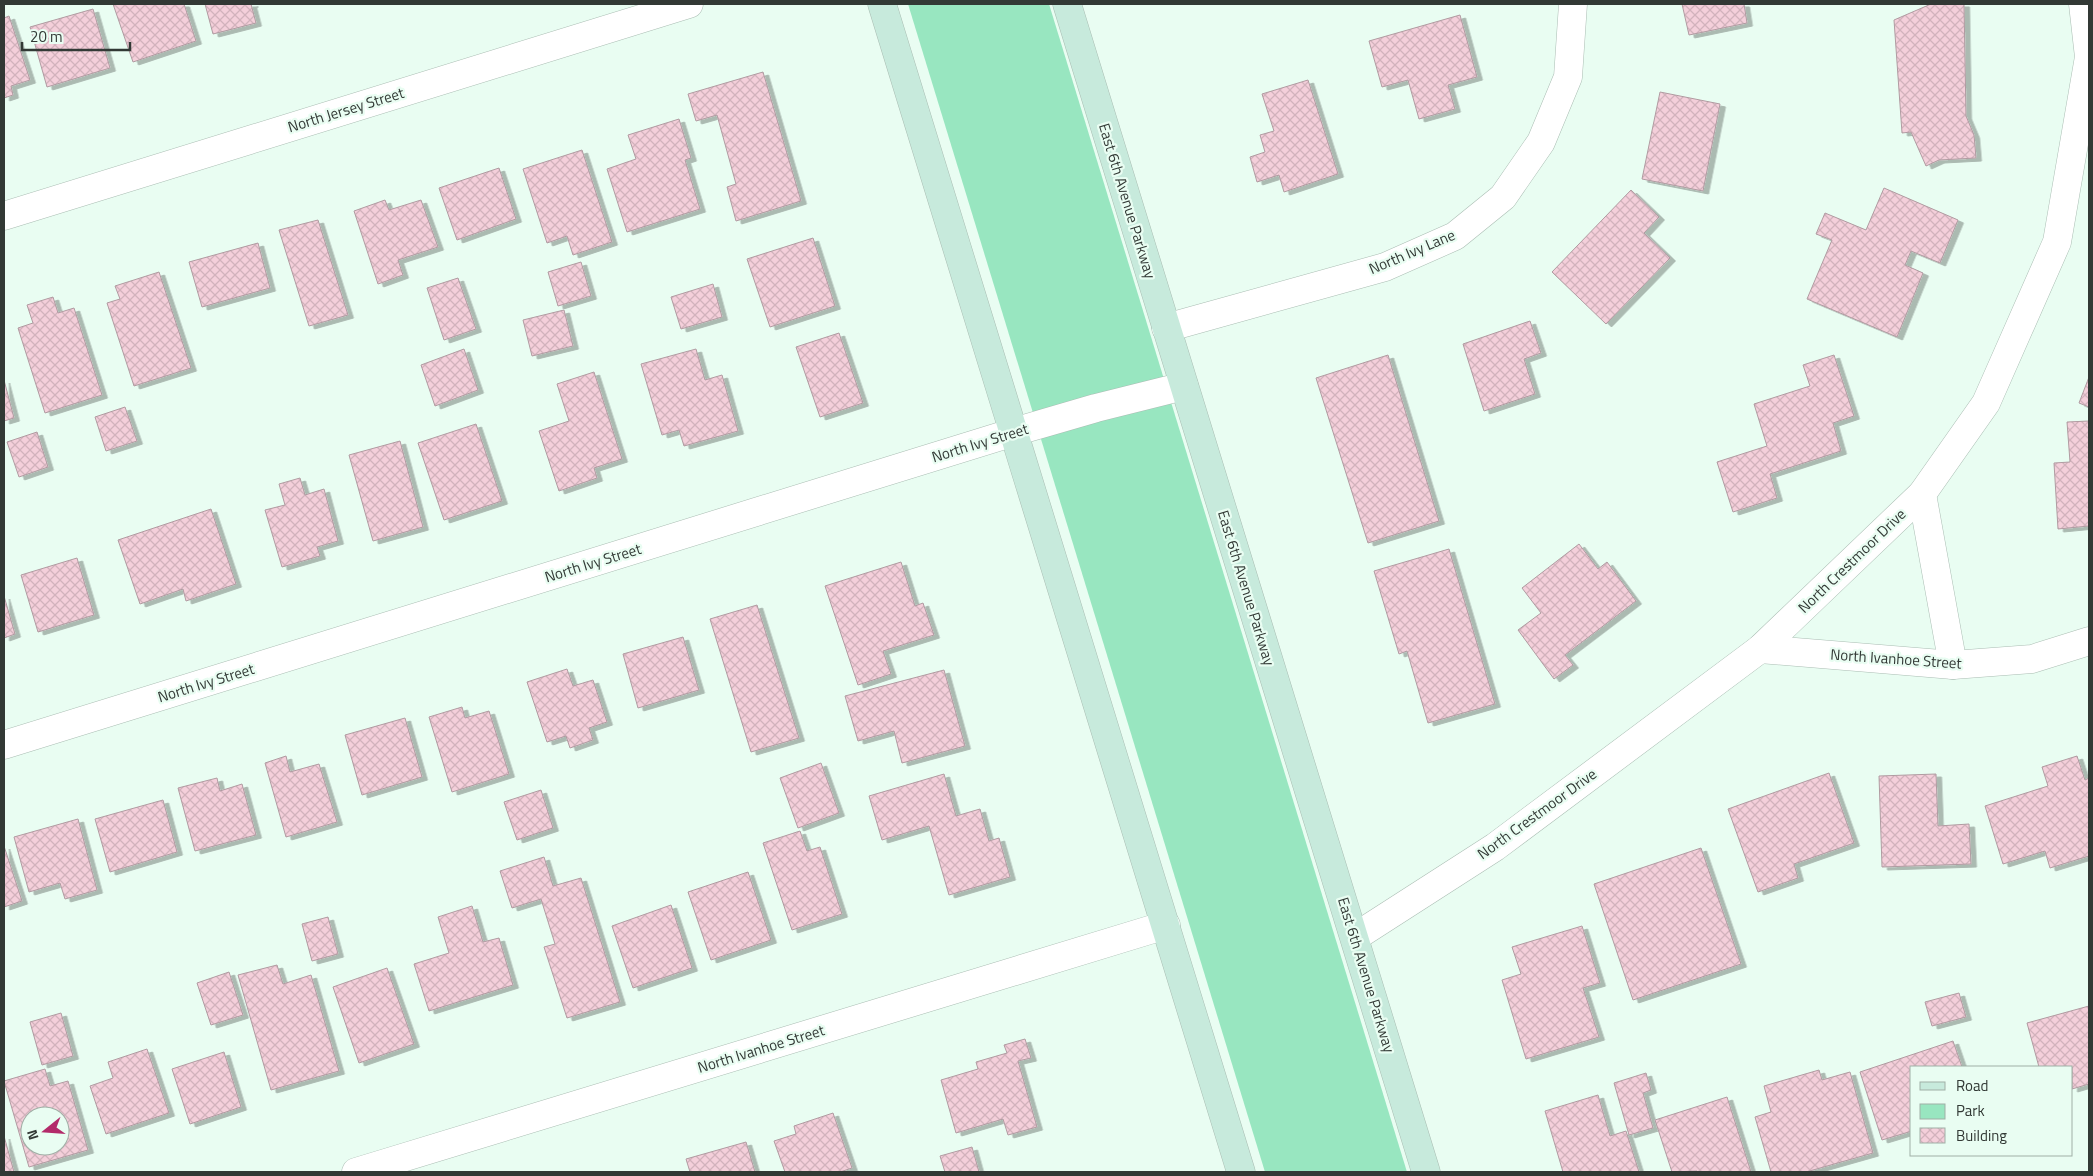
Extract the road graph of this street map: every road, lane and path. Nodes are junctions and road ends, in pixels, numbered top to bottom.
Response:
1 (689, 4) edge
2 (882, 4) edge
3 (1067, 4) edge
4 (1573, 4) edge
5 (2083, 4) edge
6 (2089, 57) edge
7 (4, 216) edge
8 (1166, 328) junction
9 (1184, 386) junction
10 (1014, 432) junction
11 (1922, 494) junction
12 (2089, 641) edge
13 (1760, 649) junction
14 (1953, 665) junction
15 (4, 745) edge
16 (1166, 925) junction
17 (1354, 937) junction
18 (356, 1172) edge
19 (1242, 1172) edge
20 (1426, 1172) edge

1 - 7 street, North Jersey Street
2 - 10 main road
3 - 8 main road, East 6th Avenue Parkway
4 - 8 street, North Ivy Lane
5 - 6 street, North Crestmoor Drive
6 - 11 street, North Crestmoor Drive
8 - 9 main road, East 6th Avenue Parkway
9 - 10 street, North Ivy Street
9 - 17 main road, East 6th Avenue Parkway
10 - 15 street, North Ivy Street
10 - 16 main road
11 - 13 street, North Crestmoor Drive
11 - 14 street
12 - 14 street, North Ivanhoe Street
13 - 14 street, North Ivanhoe Street
13 - 17 street, North Crestmoor Drive
16 - 18 street, North Ivanhoe Street
16 - 19 main road
17 - 20 main road, East 6th Avenue Parkway

